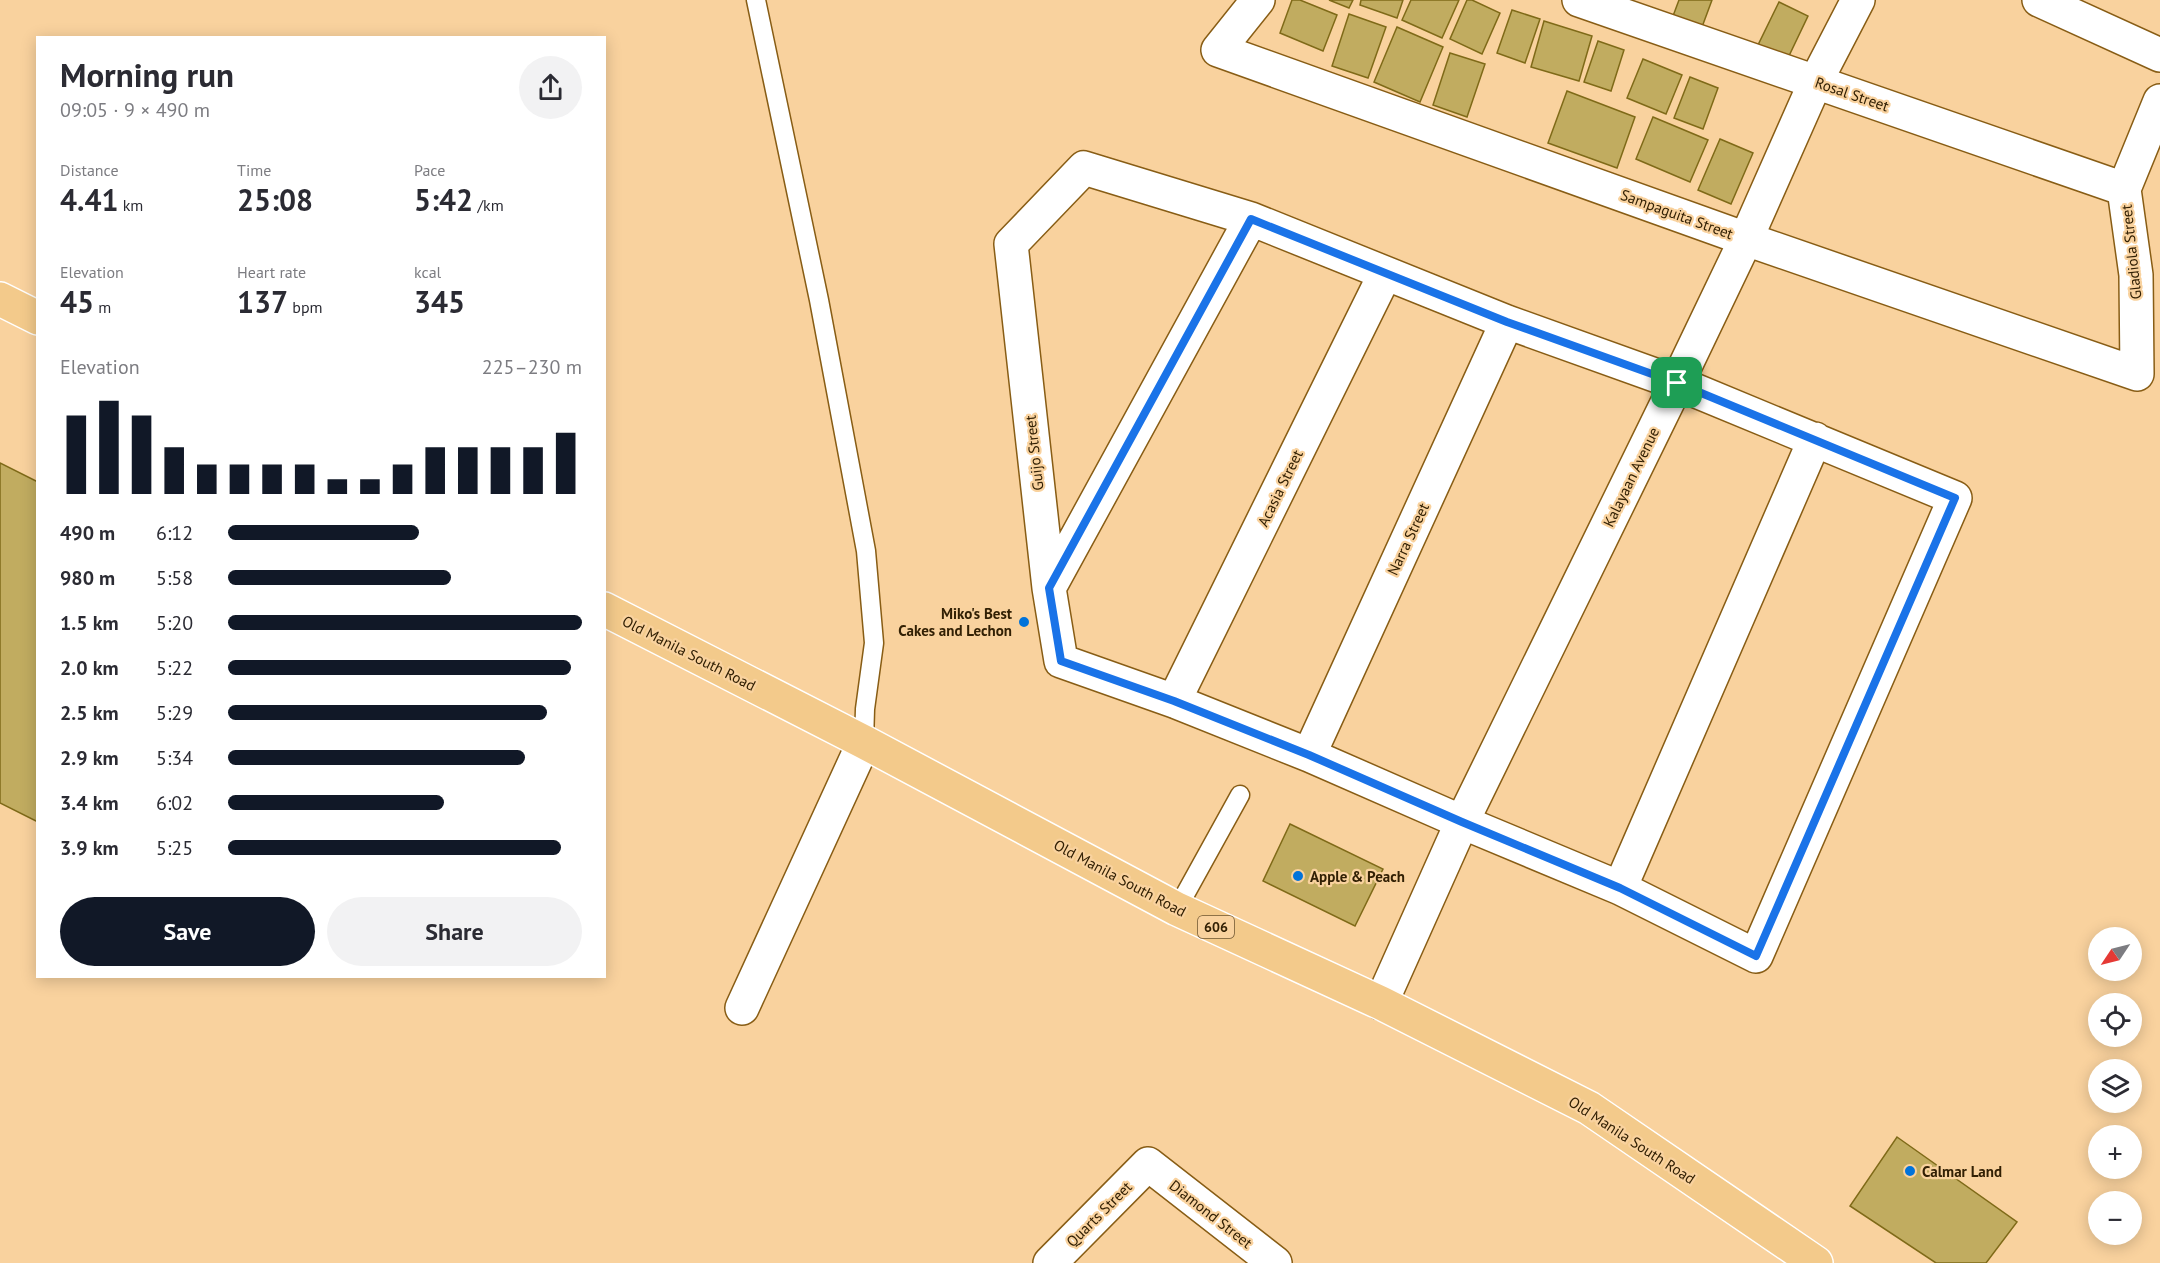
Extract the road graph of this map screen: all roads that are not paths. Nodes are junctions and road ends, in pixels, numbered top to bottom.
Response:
1 (756, 0) edge
2 (1258, 0) edge
3 (1579, 0) edge
4 (1858, 0) edge
5 (2039, 0) edge
6 (2160, 55) edge
7 (1816, 81) junction
8 (2160, 101) edge
9 (2124, 189) junction
10 (1251, 219) junction
11 (1746, 239) junction
12 (1385, 274) junction
13 (0, 299) edge
14 (36, 317) edge
15 (1507, 322) junction
16 (2137, 374) joint
17 (1677, 383) junction
18 (1815, 439) junction
19 (1049, 588) junction
20 (606, 610) edge
21 (1174, 701) junction
22 (864, 742) junction
23 (1309, 755) junction
24 (1240, 795) dead end
25 (1462, 822) junction
26 (1620, 888) junction
27 (1177, 909) junction
28 (1381, 1003) junction
29 (742, 1008) dead end
30 (1148, 1164) joint
31 (1050, 1263) edge
32 (1275, 1263) edge
33 (1816, 1263) edge

1 - 22 lane
2 - 11 street, Sampaguita Street
3 - 7 street, Rosal Street
4 - 7 street, Kalayaan Avenue
5 - 6 street
7 - 9 street, Rosal Street
7 - 11 street, Kalayaan Avenue
8 - 9 street, Gladiola Street
9 - 16 street, Gladiola Street
10 - 12 street
10 - 19 street
10 - 19 street, Guijo Street
11 - 16 street, Sampaguita Street
11 - 17 street, Kalayaan Avenue
12 - 15 street
12 - 21 street, Acasia Street
13 - 14 main road
15 - 17 street
15 - 23 street, Narra Street
17 - 18 street
17 - 25 street, Kalayaan Avenue
18 - 26 street
18 - 26 street
19 - 21 street, Guijo Street
20 - 22 main road, Old Manila South Road / 606
21 - 23 street
22 - 27 main road, Old Manila South Road / 606
22 - 29 street
23 - 25 street
24 - 27 lane
25 - 26 street
25 - 28 street, Kalayaan Avenue
27 - 28 main road, Old Manila South Road / 606
28 - 33 main road, Old Manila South Road / 606
30 - 31 street, Quarts Street
30 - 32 street, Diamond Street

